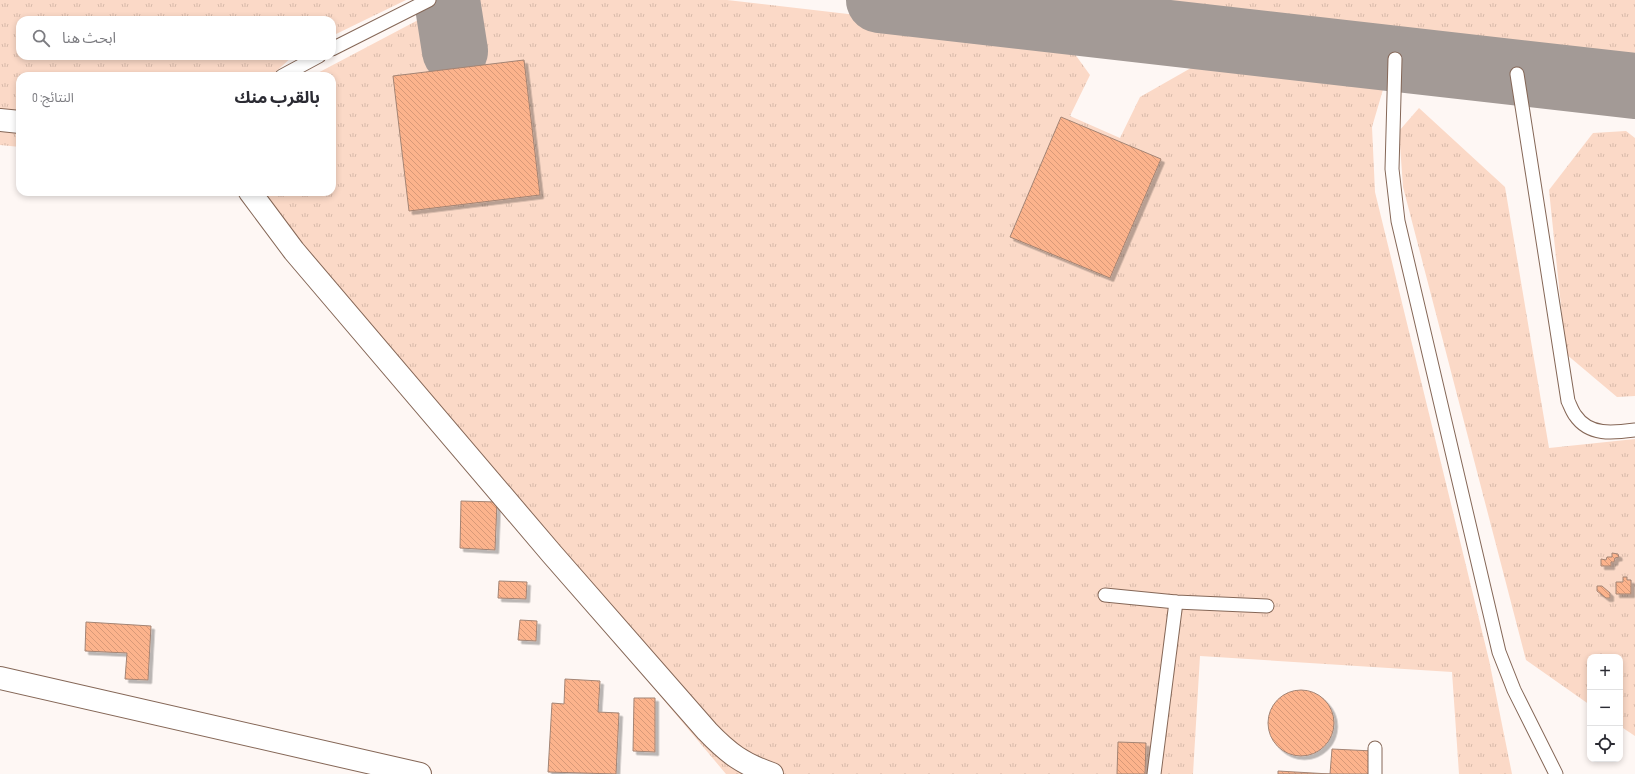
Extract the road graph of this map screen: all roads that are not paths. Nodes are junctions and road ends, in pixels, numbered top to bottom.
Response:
1 (429, 0) edge
2 (336, 47) edge
3 (1395, 59) dead end
4 (312, 60) edge
5 (289, 72) edge
6 (1517, 74) dead end
7 (0, 120) edge
8 (16, 122) edge
9 (253, 196) edge
10 (1635, 430) edge
11 (1105, 595) dead end
12 (1176, 602) junction
13 (1267, 606) dead end
14 (0, 678) edge
15 (1375, 748) dead end
16 (420, 774) edge
17 (772, 774) edge
18 (1154, 774) edge
19 (1375, 774) edge
20 (1556, 774) edge

1 - 2 lane
3 - 20 lane
4 - 5 lane
6 - 10 lane
7 - 8 street
9 - 17 street
11 - 12 lane
12 - 13 lane
12 - 18 lane
14 - 16 street
15 - 19 lane

